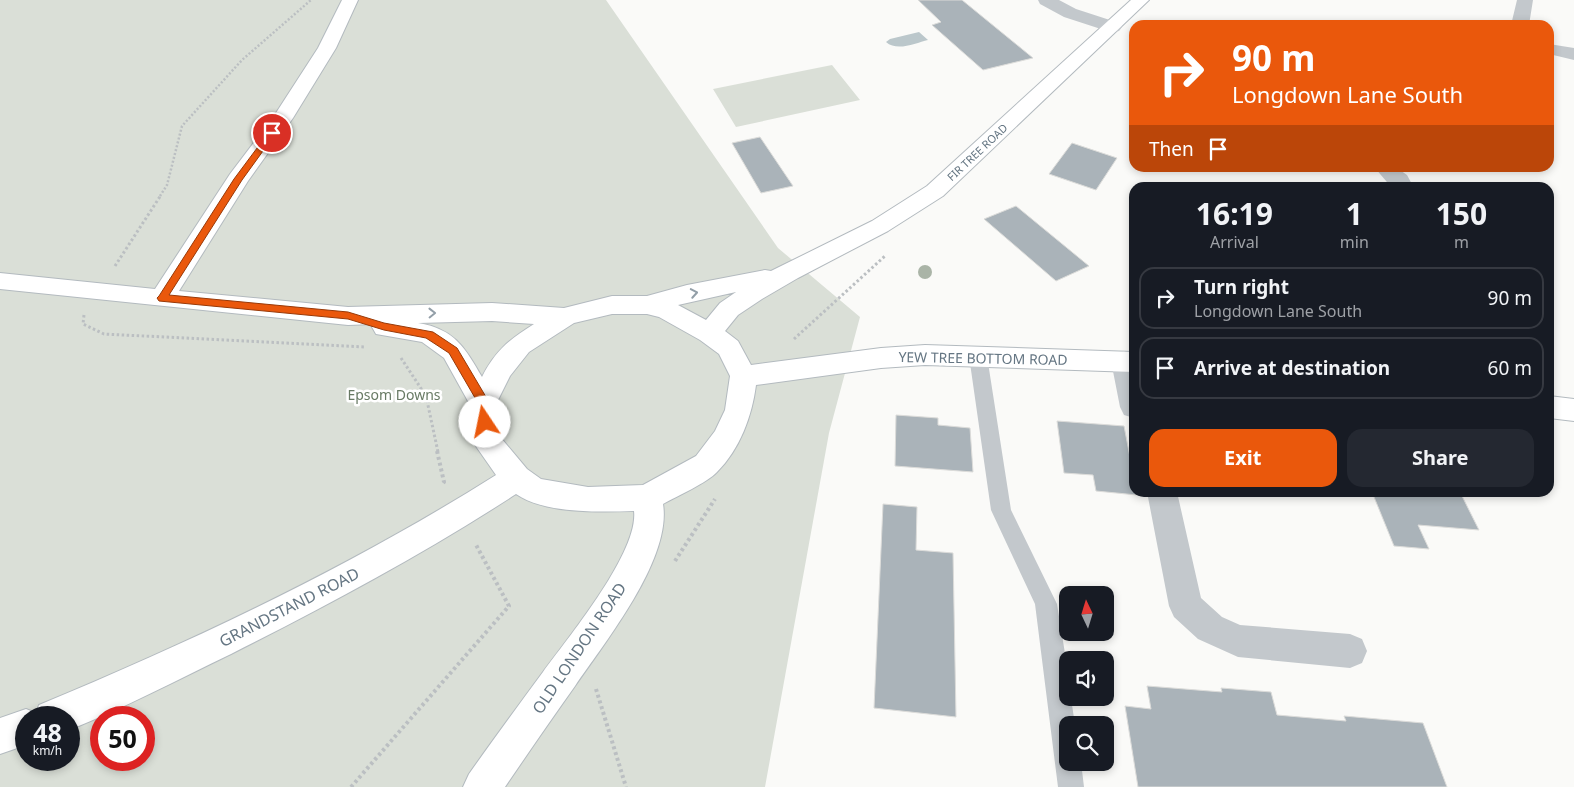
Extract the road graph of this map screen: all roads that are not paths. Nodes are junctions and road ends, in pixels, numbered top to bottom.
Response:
1 (350, 0) edge
2 (1046, 0) edge
3 (1140, 0) edge
4 (1525, 0) edge
5 (1521, 20) edge
6 (1113, 27) junction
7 (1554, 50) edge
8 (1574, 54) edge
9 (1389, 172) edge
10 (1399, 182) edge
11 (789, 272) junction
12 (0, 281) edge
13 (162, 298) junction
14 (647, 305) junction
15 (348, 316) junction
16 (565, 317) junction
17 (710, 333) junction
18 (978, 356) junction
19 (1129, 361) edge
20 (744, 376) junction
21 (483, 402) junction
22 (1554, 407) edge
23 (1574, 410) edge
24 (516, 478) junction
25 (1163, 497) edge
26 (647, 498) junction
27 (1350, 651) dead end
28 (80, 708) edge
29 (1062, 716) edge
30 (15, 731) edge
31 (0, 736) edge
32 (1069, 771) edge
33 (482, 787) edge
34 (1071, 787) edge

1 - 13 main road
2 - 6 street
3 - 6 main road, FIR TREE ROAD
4 - 5 street
6 - 11 main road, FIR TREE ROAD
7 - 8 street
9 - 10 street
14 -> 11 main road, FIR TREE ROAD
11 - 17 main road, FIR TREE ROAD
12 - 13 main road
13 - 15 main road
14 - 16 main road
14 - 17 main road
15 -> 16 main road
15 - 21 main road
16 - 21 main road
17 - 20 main road
18 - 19 main road, YEW TREE BOTTOM ROAD
18 - 20 main road, YEW TREE BOTTOM ROAD
18 - 29 lane
20 - 26 main road
21 - 24 main road
22 - 23 main road
24 - 26 main road
24 - 28 main road, GRANDSTAND ROAD
25 - 27 street
26 - 33 main road, OLD LONDON ROAD
30 - 31 main road
32 - 34 lane

